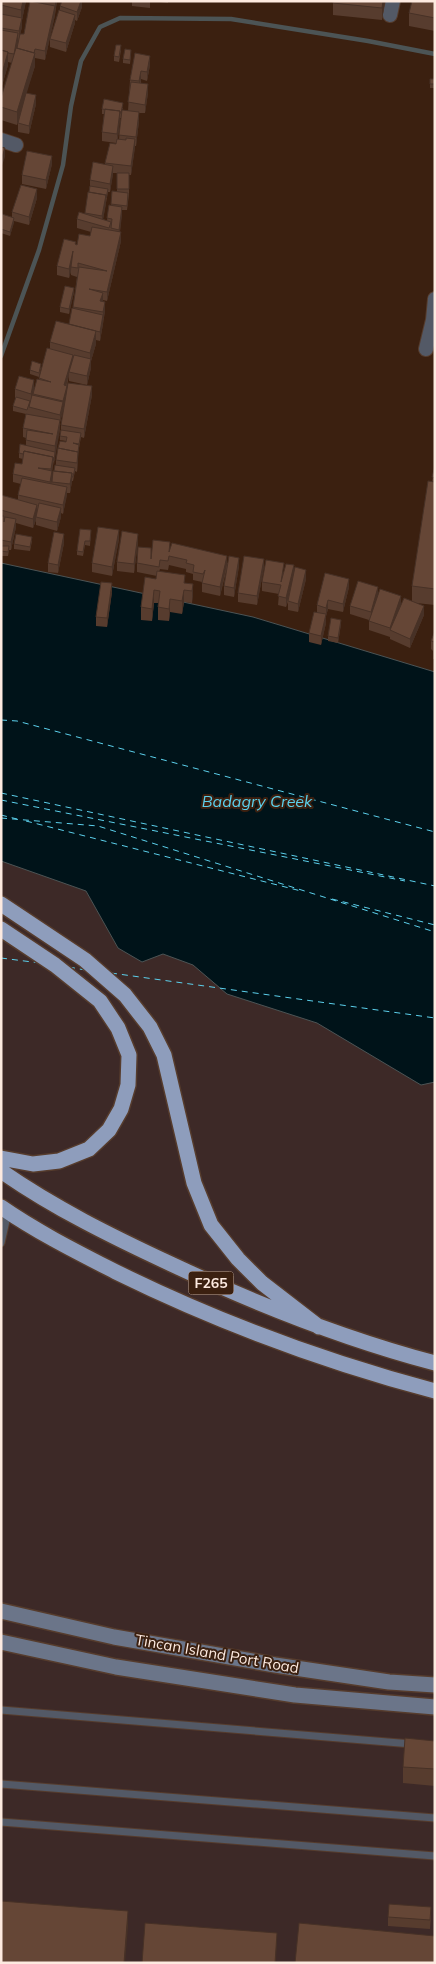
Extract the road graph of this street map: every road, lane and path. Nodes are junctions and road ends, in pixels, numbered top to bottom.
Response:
1 (1, 140) edge
2 (16, 145) dead end
3 (435, 299) edge
4 (426, 349) dead end
5 (1, 904) edge
6 (1, 928) edge
7 (1, 1158) edge
8 (1, 1171) edge
9 (5, 1209) edge
10 (1, 1243) edge
11 (319, 1326) junction
12 (435, 1363) edge
13 (435, 1391) edge
14 (1, 1611) edge
15 (1, 1642) edge
16 (435, 1685) edge
17 (435, 1706) edge
18 (1, 1710) edge
19 (425, 1745) edge
20 (1, 1784) edge
21 (435, 1818) edge
22 (1, 1822) edge
23 (435, 1856) edge

1 - 2 street
3 - 4 street
5 - 11 highway
6 - 7 highway
8 - 11 highway, F265
9 - 10 lane
9 - 13 highway, F265
11 - 12 highway, F265
14 - 16 street, Tincan Island Port Road
15 - 17 street, Tincan Island Port Road
18 - 19 lane
20 - 21 lane
22 - 23 lane

